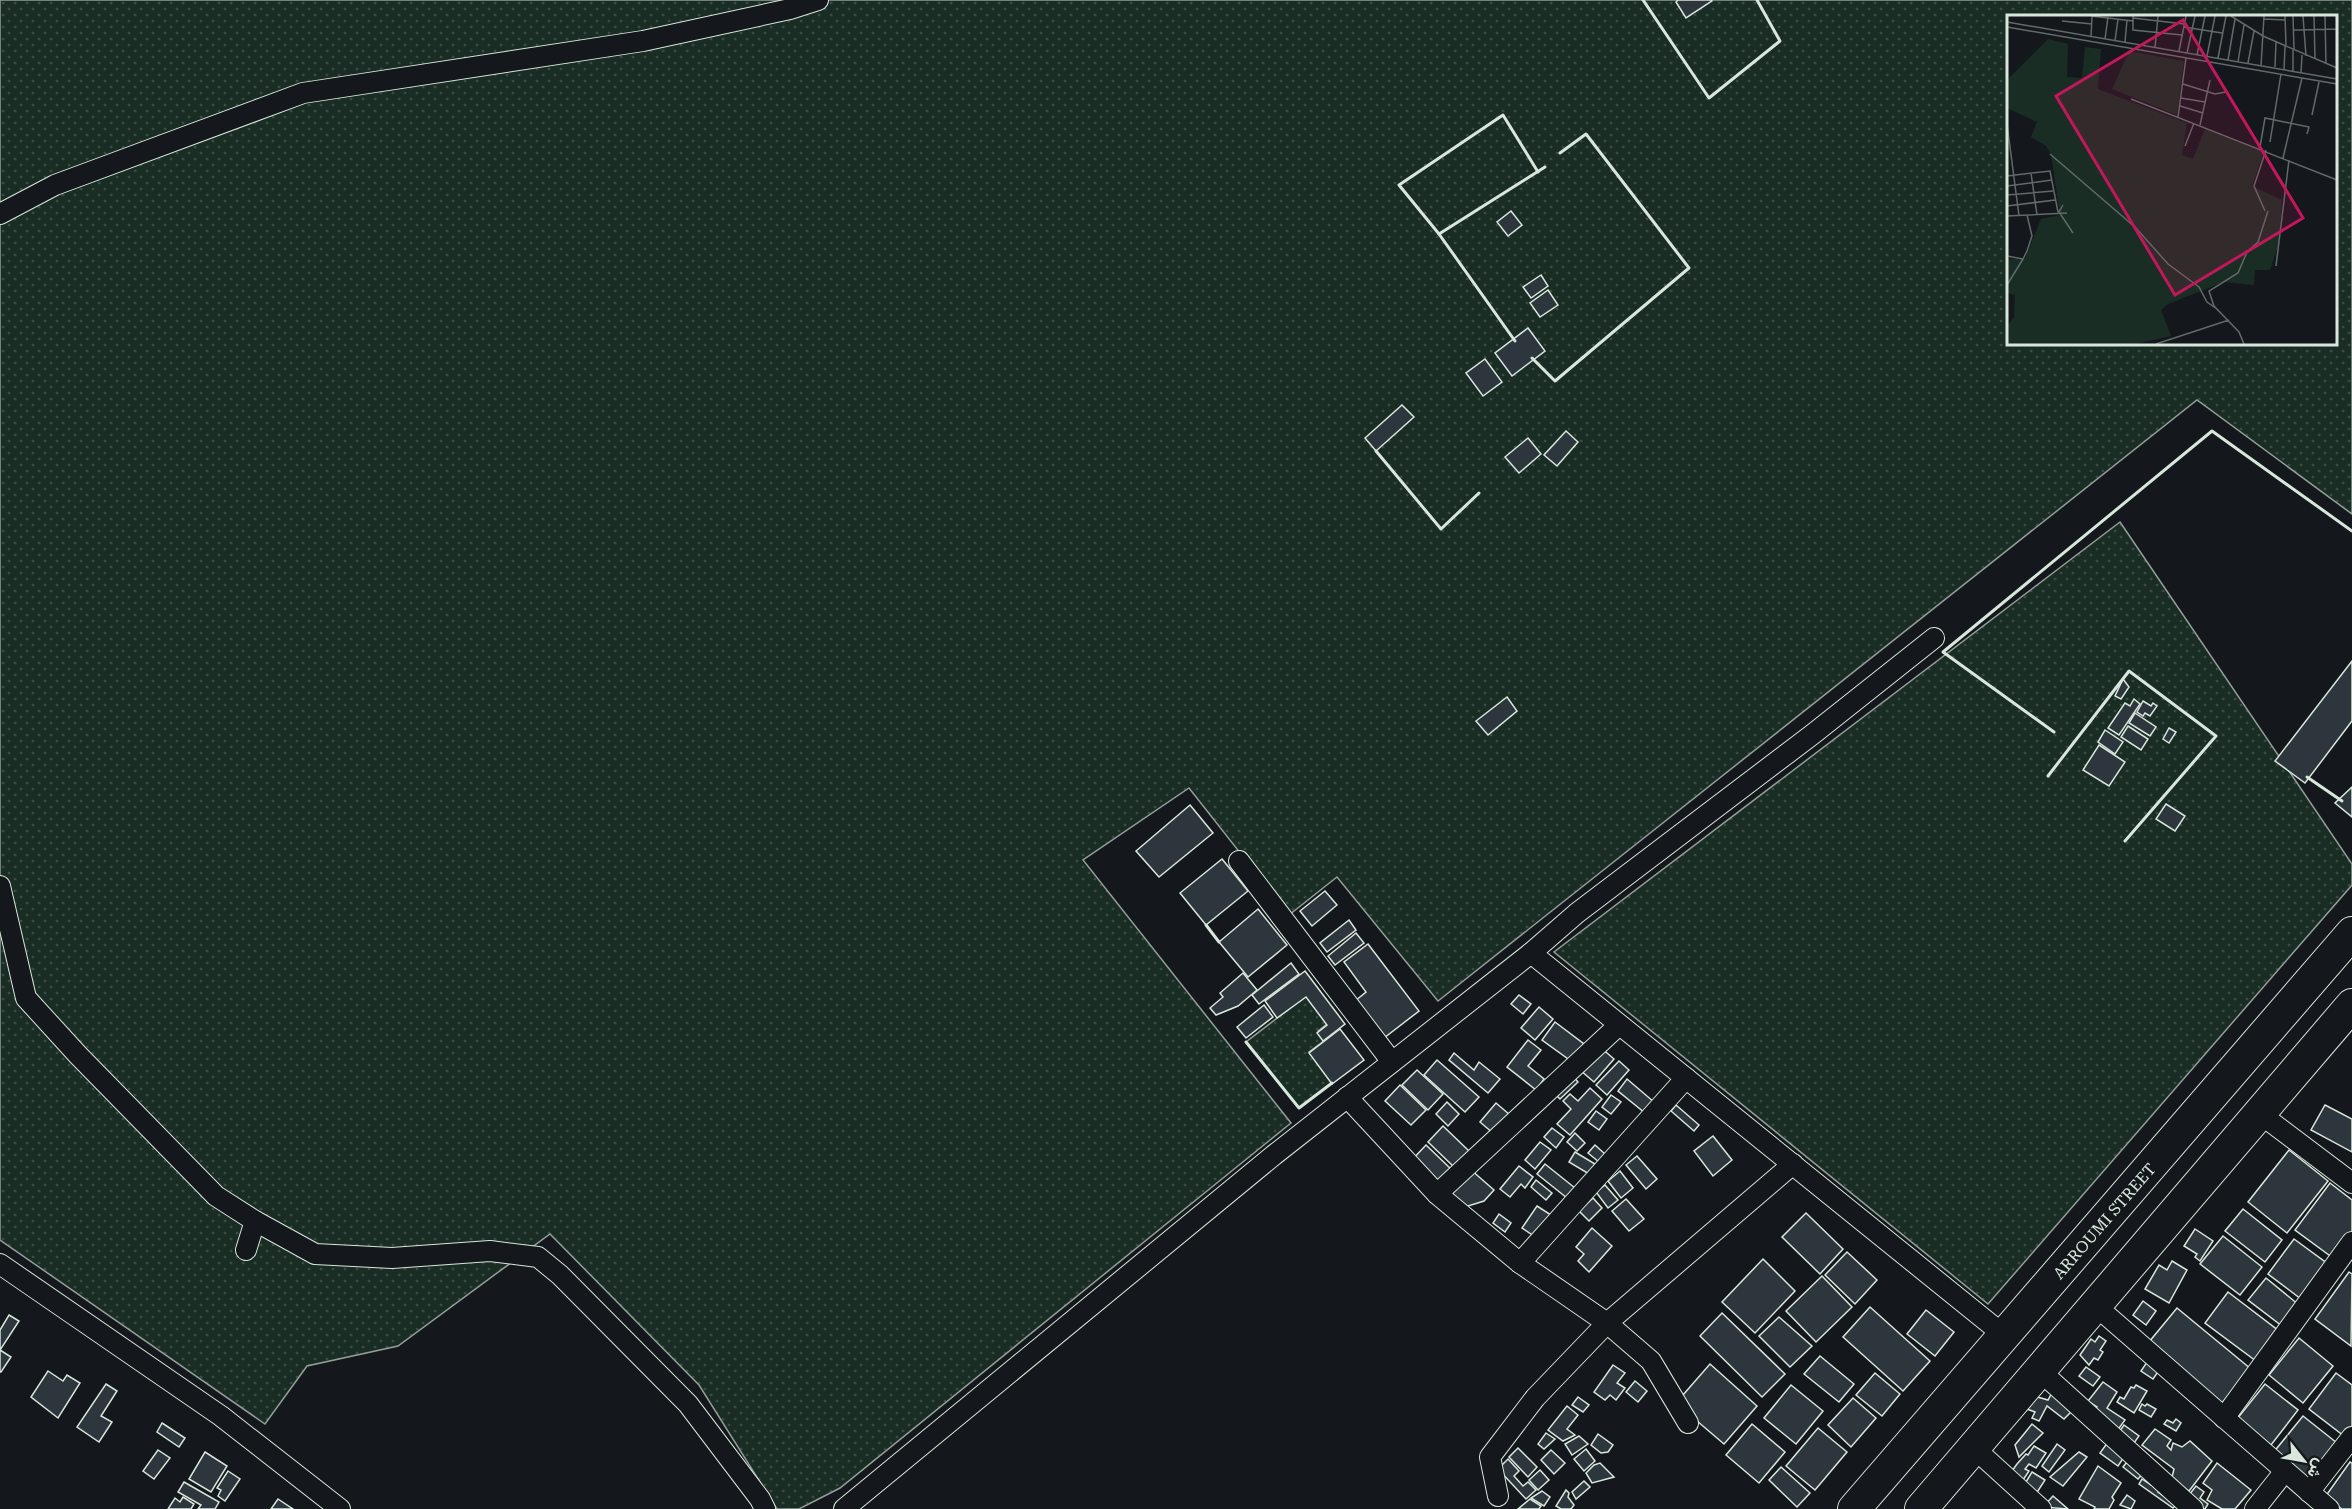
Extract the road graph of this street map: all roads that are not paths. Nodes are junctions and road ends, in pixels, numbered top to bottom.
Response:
1 (818, 0) edge
2 (0, 214) edge
3 (1934, 638) dead end
4 (1239, 861) dead end
5 (0, 886) edge
6 (2352, 933) edge
7 (1530, 953) junction
8 (2352, 1005) edge
9 (1619, 1025) junction
10 (1392, 1062) junction
11 (1686, 1078) junction
12 (1347, 1097) junction
13 (2259, 1113) junction
14 (1793, 1164) junction
15 (2352, 1183) edge
16 (1437, 1194) junction
17 (255, 1221) junction
18 (2352, 1242) edge
19 (246, 1250) dead end
20 (1520, 1263) junction
21 (0, 1264) edge
22 (2096, 1306) junction
23 (1607, 1323) junction
24 (2006, 1336) junction
25 (2040, 1371) junction
26 (2224, 1418) junction
27 (1688, 1423) dead end
28 (2352, 1437) edge
29 (1974, 1448) junction
30 (2285, 1471) junction
31 (2309, 1492) junction
32 (1498, 1496) dead end
33 (340, 1509) edge
34 (765, 1509) edge
35 (845, 1509) edge
36 (1854, 1509) edge
37 (1921, 1509) edge
38 (2041, 1509) edge
39 (2193, 1509) edge
40 (2255, 1509) edge
41 (2329, 1509) edge

1 - 2 street
3 - 7 street
4 - 10 street
5 - 17 street
6 - 24 main road, ARROUMI STREET
7 - 9 street
7 - 10 street
8 - 13 main road
9 - 11 street
9 - 16 street
10 - 12 street
11 - 14 street
11 - 20 street
12 - 16 street
12 - 35 street
13 - 15 street
13 - 22 main road
14 - 23 street
14 - 24 street
16 - 20 street
17 - 19 street
17 - 34 street
18 - 26 street
20 - 23 street
21 - 33 street
22 - 25 main road
22 - 26 street
23 - 27 street
23 - 32 street
24 - 36 main road, ARROUMI STREET
25 - 29 main road
25 - 39 street
26 - 30 street
28 - 31 street
29 - 37 main road
29 - 38 street
30 - 31 street
30 - 40 street
31 - 41 street

